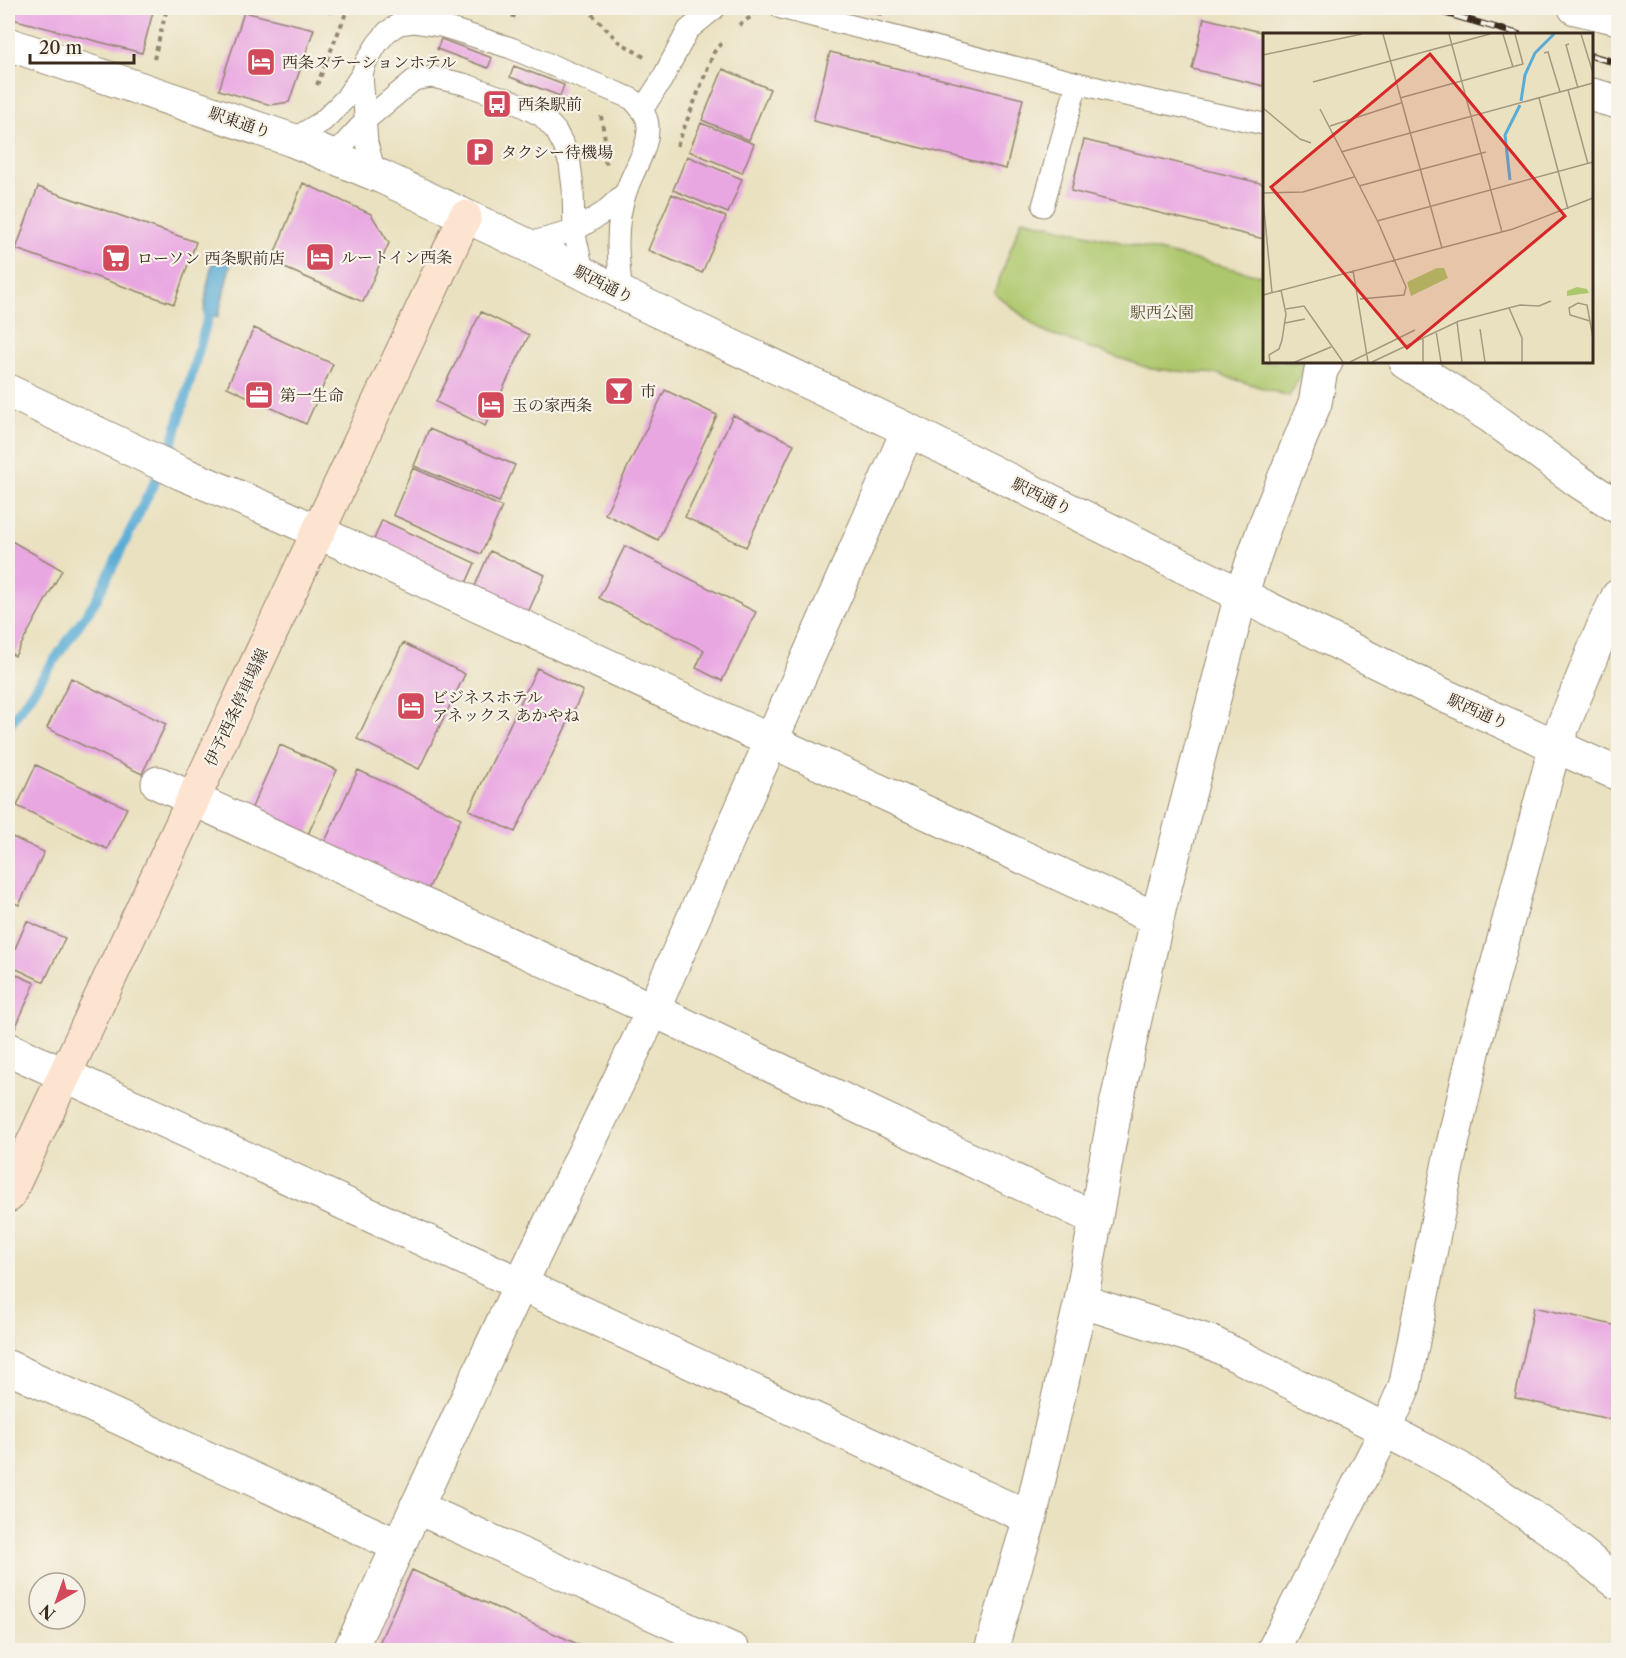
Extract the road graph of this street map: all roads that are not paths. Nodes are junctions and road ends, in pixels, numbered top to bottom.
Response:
1 (715, 8) edge
2 (781, 8) edge
3 (1575, 8) edge
4 (1618, 18) edge
5 (8, 44) edge
6 (362, 74) junction
7 (1077, 83) junction
8 (1593, 95) edge
9 (1618, 102) edge
10 (642, 110) junction
11 (366, 120) junction
12 (1263, 124) edge
13 (292, 140) junction
14 (332, 157) junction
15 (382, 177) junction
16 (625, 193) junction
17 (1043, 206) dead end
18 (465, 217) junction
19 (574, 231) junction
20 (525, 244) junction
21 (584, 274) junction
22 (622, 294) junction
23 (1325, 363) edge
24 (1408, 363) edge
25 (8, 391) edge
26 (908, 430) junction
27 (1618, 507) edge
28 (317, 532) junction
29 (1241, 595) junction
30 (1618, 596) edge
31 (773, 741) junction
32 (1555, 746) junction
33 (1618, 774) edge
34 (158, 783) dead end
35 (194, 799) junction
36 (1157, 919) junction
37 (653, 1010) junction
38 (8, 1049) edge
39 (65, 1075) junction
40 (8, 1197) edge
41 (1096, 1219) junction
42 (521, 1283) junction
43 (1081, 1301) junction
44 (8, 1368) edge
45 (1386, 1430) junction
46 (416, 1508) junction
47 (1030, 1518) junction
48 (399, 1545) junction
49 (1618, 1583) edge
50 (350, 1650) edge
51 (733, 1650) edge
52 (991, 1650) edge
53 (1273, 1650) edge

1 - 10 lane
2 - 7 lane
3 - 4 street
5 - 13 street, 駅東通り
6 - 10 lane
6 - 11 lane
6 - 13 lane
7 - 12 lane
7 - 17 lane
8 - 9 street
10 - 16 lane
11 - 14 lane
11 - 15 lane
11 - 19 lane
13 - 14 street, 駅東通り
14 - 15 street, 駅東通り
15 - 18 street, 駅東通り
16 - 19 lane
16 - 22 lane
18 - 20 street, 駅西通り
18 - 28 main road, 伊予西条停車場線
19 - 20 lane
19 - 21 lane
20 - 21 street, 駅西通り
21 - 22 street, 駅西通り
22 - 26 street, 駅西通り
23 - 29 street
24 - 27 street
25 - 28 street
26 - 29 street, 駅西通り
26 - 31 street
28 - 31 street
28 - 35 main road, 伊予西条停車場線
29 - 32 street, 駅西通り
29 - 36 street
30 - 32 street
31 - 36 street
31 - 37 street
32 - 33 street, 駅西通り
32 - 45 street
34 - 35 street
35 - 37 street
35 - 39 main road, 伊予西条停車場線
36 - 41 street
37 - 41 street
37 - 42 street
38 - 39 street
39 - 40 main road, 伊予西条停車場線
39 - 42 street
41 - 43 street
42 - 46 street
42 - 47 street
43 - 45 street
43 - 47 street
44 - 48 street
45 - 49 street
45 - 53 street
46 - 48 street
46 - 51 street
47 - 52 street
48 - 50 street

